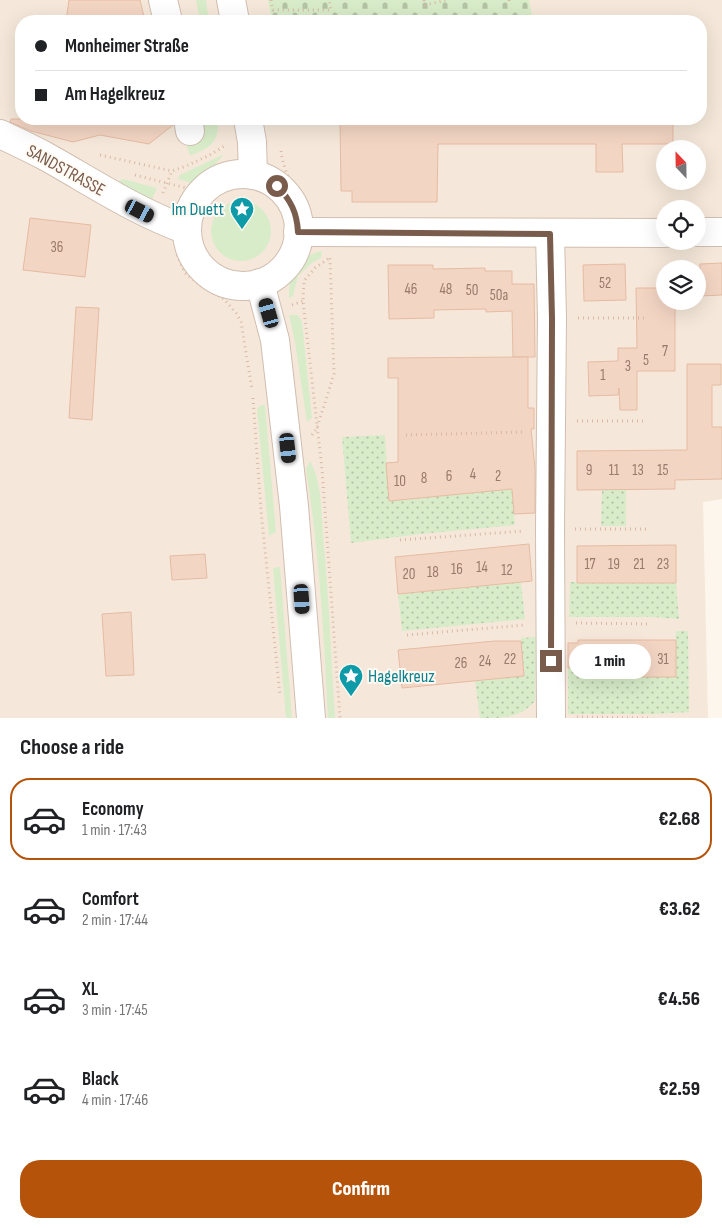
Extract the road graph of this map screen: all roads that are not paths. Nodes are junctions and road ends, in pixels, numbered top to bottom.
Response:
1 (163, 0) edge
2 (231, 0) edge
3 (167, 15) edge
4 (234, 15) edge
5 (249, 125) edge
6 (0, 134) edge
7 (253, 175) junction
8 (298, 232) junction
9 (706, 232) edge
10 (722, 232) edge
11 (656, 233) edge
12 (550, 234) junction
13 (180, 240) junction
14 (260, 283) junction
15 (311, 718) edge
16 (562, 718) edge

1 - 3 street
2 - 4 street
5 - 7 street
6 - 13 street, SANDSTRASSE
7 - 8 street
7 - 13 street
8 - 12 street
8 - 14 street
9 - 10 street
11 - 12 street
12 - 16 street
13 - 14 street
14 - 15 street

